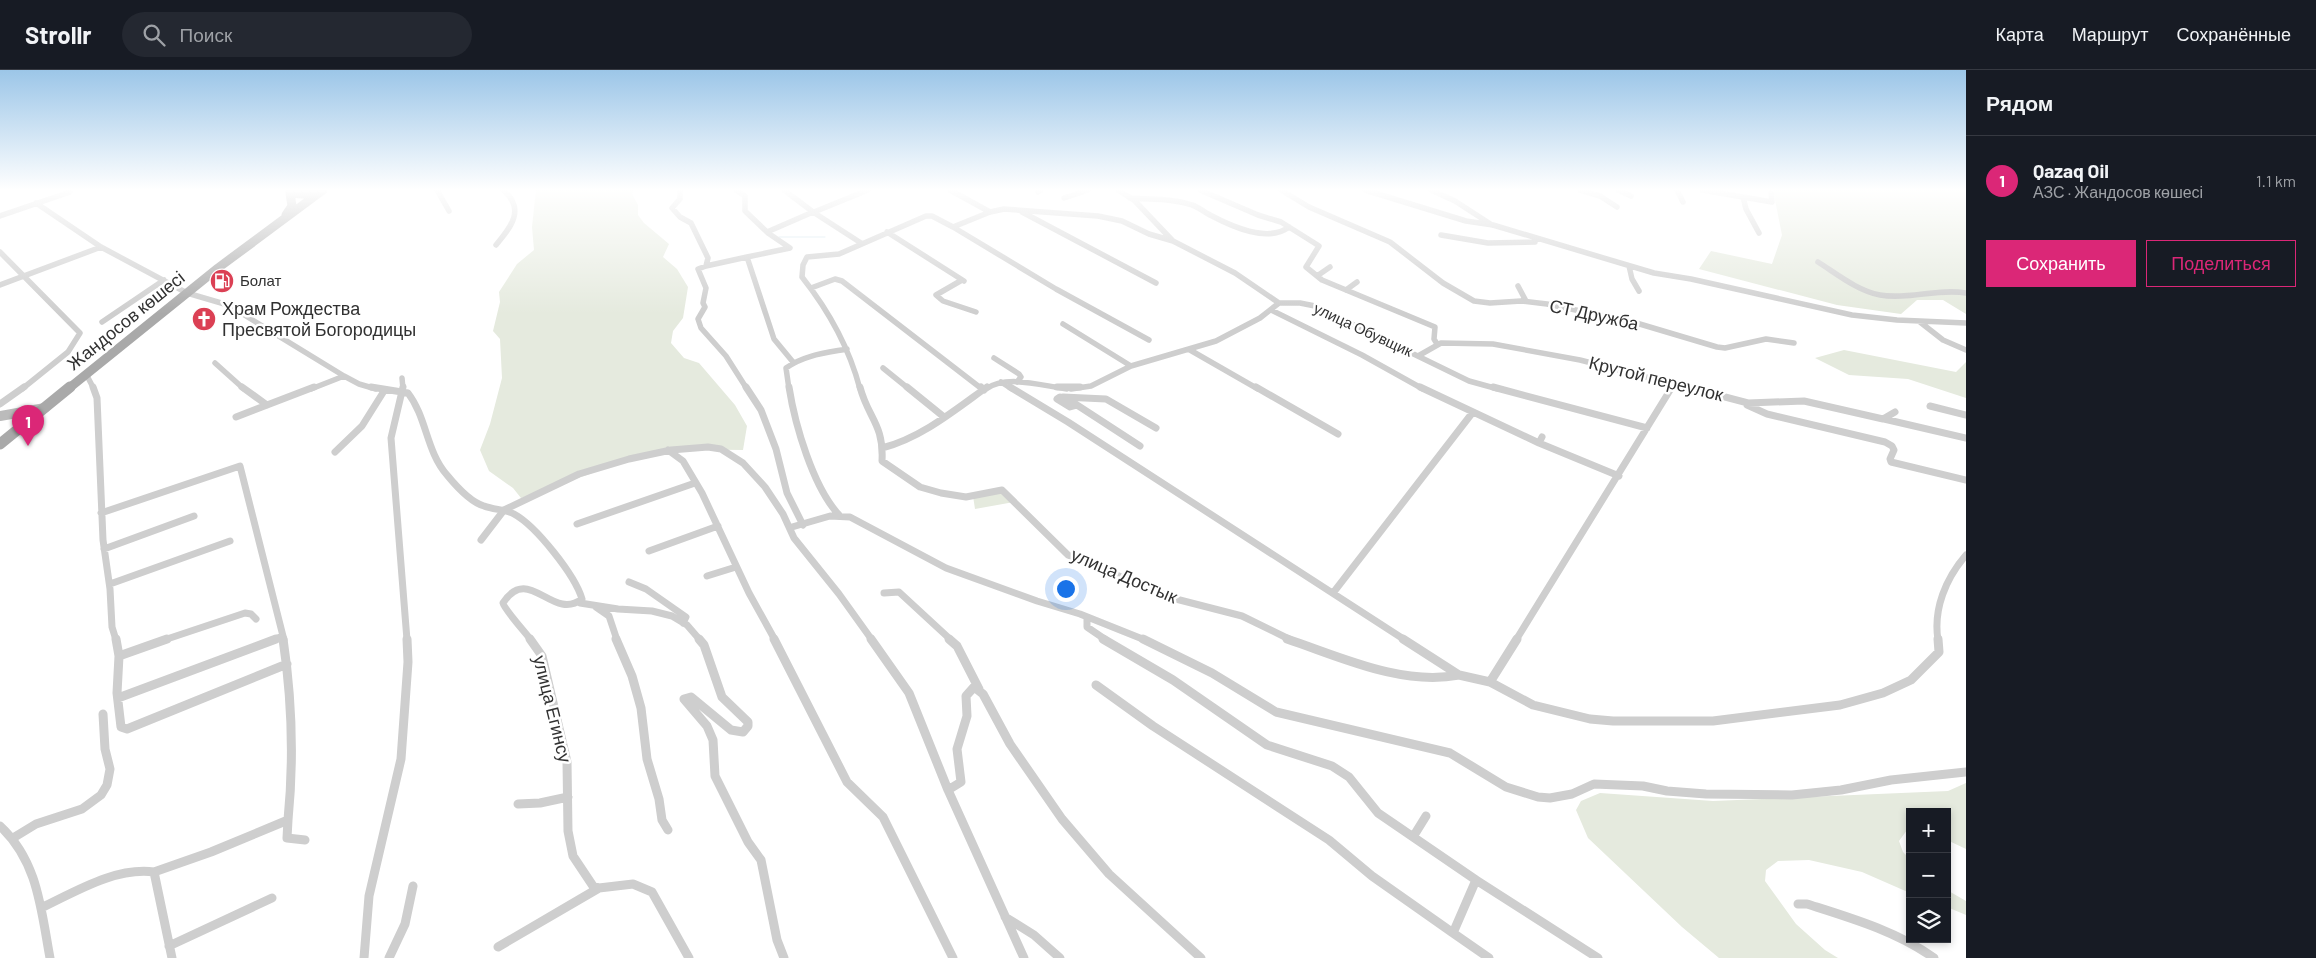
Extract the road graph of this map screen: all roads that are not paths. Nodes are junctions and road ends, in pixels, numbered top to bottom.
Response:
1 (77, 231) edge
2 (266, 231) edge
3 (507, 231) edge
4 (696, 231) edge
5 (843, 231) edge
6 (960, 231) edge
7 (1060, 231) edge
8 (1143, 231) edge
9 (1164, 231) edge
10 (1255, 231) edge
11 (1282, 231) edge
12 (1296, 231) edge
13 (1366, 231) edge
14 (1512, 231) edge
15 (767, 232) edge
16 (887, 232) joint
17 (1441, 235) dead end
18 (1172, 241) junction
19 (1541, 241) junction
20 (861, 243) junction
21 (496, 245) dead end
22 (101, 247) junction
23 (0, 252) edge
24 (746, 257) junction
25 (1818, 262) dead end
26 (706, 266) junction
27 (1629, 266) junction
28 (1330, 267) dead end
29 (25, 276) junction
30 (1317, 276) junction
31 (164, 280) junction
32 (1357, 282) dead end
33 (1156, 283) dead end
34 (0, 286) edge
35 (1518, 286) dead end
36 (811, 288) junction
37 (1346, 290) junction
38 (1639, 291) dead end
39 (187, 292) junction
40 (1966, 293) edge
41 (1306, 296) dead end
42 (1526, 301) junction
43 (1279, 303) junction
44 (1300, 303) junction
45 (1271, 310) junction
46 (976, 312) dead end
47 (1918, 321) junction
48 (102, 322) dead end
49 (1966, 323) edge
50 (1063, 324) dead end
51 (1149, 340) dead end
52 (1794, 343) dead end
53 (1437, 344) junction
54 (847, 349) junction
55 (1190, 350) junction
56 (1966, 350) edge
57 (1418, 356) junction
58 (994, 358) dead end
59 (793, 362) junction
60 (215, 363) dead end
61 (1130, 366) junction
62 (883, 368) dead end
63 (86, 374) junction
64 (344, 376) junction
65 (402, 378) dead end
66 (1001, 382) junction
67 (1017, 382) junction
68 (1674, 384) junction
69 (1057, 388) junction
70 (984, 390) junction
71 (384, 391) junction
72 (403, 391) junction
73 (1060, 397) junction
74 (1819, 399) dead end
75 (1804, 401) junction
76 (1741, 402) junction
77 (0, 404) edge
78 (268, 405) junction
79 (1930, 406) dead end
80 (45, 408) junction
81 (1473, 412) junction
82 (1895, 412) dead end
83 (10, 413) junction
84 (1966, 415) edge
85 (0, 416) edge
86 (236, 417) dead end
87 (944, 417) junction
88 (1883, 419) junction
89 (1156, 428) dead end
90 (1647, 428) junction
91 (1338, 434) dead end
92 (1966, 438) edge
93 (0, 444) edge
94 (1140, 446) dead end
95 (882, 448) junction
96 (668, 450) junction
97 (335, 452) dead end
98 (1619, 476) junction
99 (1966, 480) edge
100 (695, 483) junction
101 (502, 511) junction
102 (101, 513) junction
103 (833, 513) junction
104 (194, 516) dead end
105 (576, 524) dead end
106 (803, 525) junction
107 (718, 526) junction
108 (792, 527) junction
109 (481, 540) dead end
110 (230, 541) dead end
111 (104, 549) junction
112 (649, 551) dead end
113 (1966, 555) edge
114 (736, 567) junction
115 (707, 576) dead end
116 (629, 582) dead end
117 (110, 584) junction
118 (884, 593) dead end
119 (1333, 593) junction
120 (583, 603) junction
121 (611, 612) junction
122 (1087, 618) junction
123 (256, 619) dead end
124 (683, 623) junction
125 (283, 636) junction
126 (119, 656) junction
127 (287, 664) junction
128 (1459, 674) junction
129 (972, 678) junction
130 (1490, 682) junction
131 (1096, 686) dead end
132 (979, 689) junction
133 (969, 690) junction
134 (118, 698) junction
135 (103, 714) dead end
136 (1966, 772) edge
137 (948, 790) junction
138 (568, 797) junction
139 (518, 804) dead end
140 (1426, 816) dead end
141 (287, 823) junction
142 (0, 826) edge
143 (668, 830) dead end
144 (1413, 837) junction
145 (13, 838) junction
146 (305, 840) dead end
147 (154, 872) junction
148 (1476, 880) junction
149 (413, 886) dead end
150 (599, 888) junction
151 (272, 898) dead end
152 (1798, 904) dead end
153 (41, 908) junction
154 (1004, 916) junction
155 (1453, 933) junction
156 (170, 946) junction
157 (498, 947) dead end
158 (50, 958) edge
159 (172, 958) edge
160 (364, 958) edge
161 (389, 958) edge
162 (689, 958) edge
163 (784, 958) edge
164 (954, 958) edge
165 (1024, 958) edge
166 (1060, 958) edge
167 (1201, 958) edge
168 (1490, 958) edge
169 (1598, 958) edge
170 (1934, 958) edge

1 - 22 street
2 - 39 main road, Жандосов көшесі
3 - 21 street
4 - 26 street
5 - 20 street
6 - 51 street
7 - 33 street
8 - 18 street
9 - 18 street
10 - 11 street
12 - 30 street
13 - 42 street, СТ Дружба
14 - 19 street
15 - 24 street
16 - 20 street
16 - 46 street
17 - 19 street
18 - 43 street
19 - 27 street
20 - 36 street, улица Достык
22 - 29 street
22 - 31 street
23 - 29 street
24 - 26 street
24 - 59 street
25 - 40 street
26 - 106 street
27 - 38 street
27 - 47 street
28 - 30 street
29 - 34 street
29 - 77 street
30 - 37 street
31 - 39 street
31 - 48 street
32 - 37 street
35 - 42 street
36 - 54 street, улица Достык
36 - 70 street
37 - 53 street
39 - 63 main road, Жандосов көшесі
39 - 64 street
41 - 44 street
42 - 52 street, СТ Дружба
43 - 44 street, улица Обувщик
43 - 45 street
44 - 57 street, улица Обувщик
45 - 55 street
45 - 81 street
47 - 49 street
47 - 56 street
50 - 61 street
53 - 57 street, Крутой переулок
53 - 68 street, Крутой переулок
54 - 59 street
54 - 95 street, улица Достык
55 - 61 street
55 - 91 street
57 - 90 street, улица Обувщик
58 - 67 street
59 - 103 street
60 - 78 street
61 - 69 street
62 - 87 street
63 - 80 main road, Жандосов көшесі
63 - 102 street
64 - 71 street
64 - 78 street
65 - 72 street
66 - 67 street
66 - 70 street
66 - 119 street
67 - 69 street
68 - 76 street, Крутой переулок
68 - 90 street
69 - 73 street
70 - 87 street
71 - 72 street
71 - 97 street
72 - 101 street
72 - 160 street
73 - 89 street
73 - 94 street
74 - 75 street
75 - 76 street, Крутой переулок
75 - 88 street, Крутой переулок
76 - 99 street
77 - 83 street
78 - 86 street
79 - 84 street
80 - 83 main road
80 - 93 main road, Жандосов көшесі
81 - 98 street
81 - 119 street
82 - 88 street
83 - 85 main road
87 - 95 street
88 - 92 street, Крутой переулок
90 - 98 street
95 - 128 street, улица Достык
96 - 100 street
96 - 101 street
96 - 108 street
98 - 130 street
100 - 105 street
100 - 107 street
101 - 109 street
101 - 120 street
102 - 111 street
102 - 125 street
103 - 106 street
103 - 122 street
104 - 111 street
106 - 108 street
107 - 112 street
107 - 114 street
108 - 137 street
110 - 117 street
111 - 117 street
113 - 130 street
114 - 115 street
114 - 164 street
116 - 124 street
117 - 126 street
118 - 129 street
119 - 128 street
120 - 121 street
120 - 138 street, улица Егинсу
121 - 124 street
121 - 143 street
122 - 136 street
122 - 144 street
123 - 126 street
124 - 163 street
125 - 127 street
125 - 134 street
126 - 134 street
127 - 134 street
127 - 141 street
128 - 130 street
129 - 132 street
129 - 133 street
131 - 155 street
132 - 133 street
132 - 167 street
133 - 137 street
135 - 145 street
137 - 154 street
138 - 139 street
138 - 150 street, улица Егинсу
140 - 144 street
141 - 146 street
141 - 147 street
142 - 145 street
144 - 148 street
145 - 153 street
147 - 153 street
147 - 156 street
148 - 155 street
148 - 169 street
149 - 161 street
150 - 157 street
150 - 162 street
151 - 156 street
152 - 170 street
153 - 158 street
154 - 165 street
154 - 166 street
155 - 168 street
156 - 159 street

